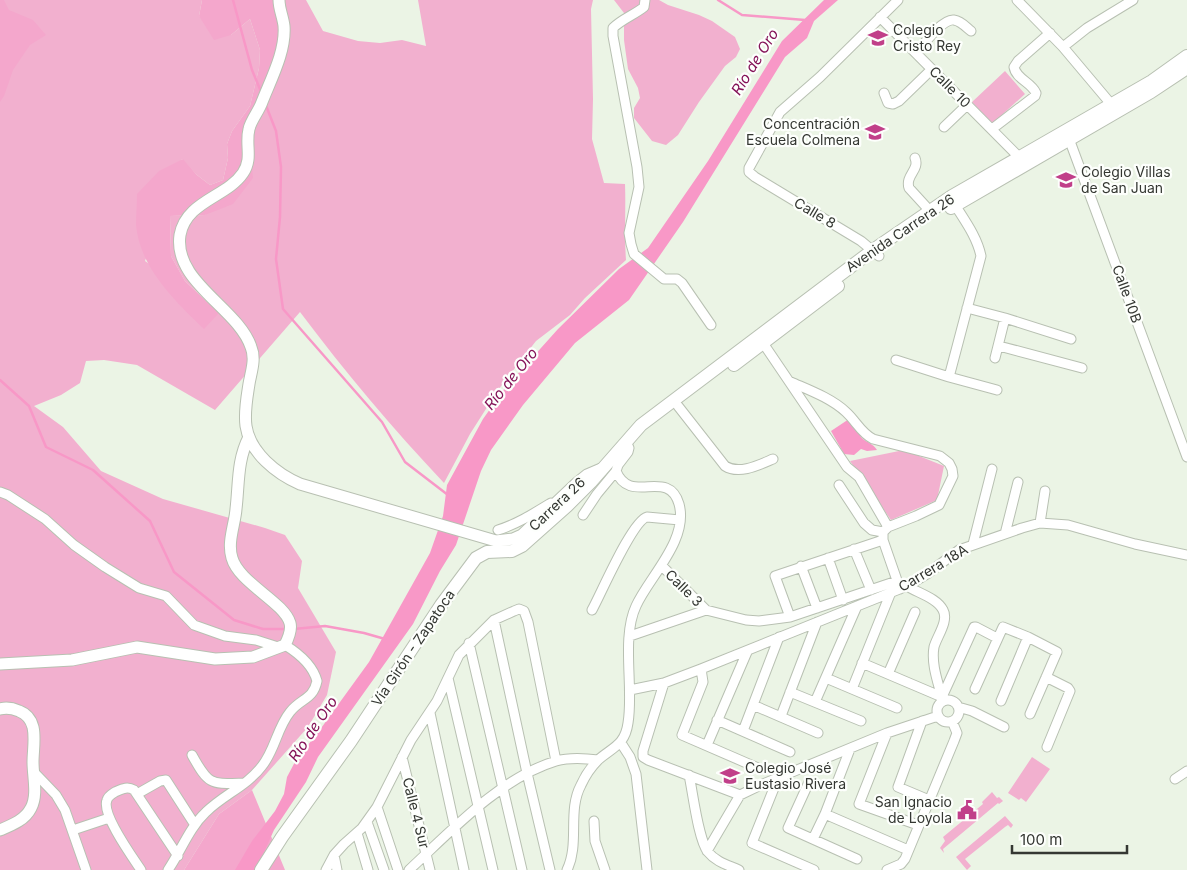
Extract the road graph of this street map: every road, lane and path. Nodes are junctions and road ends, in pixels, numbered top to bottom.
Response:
1 (279, 0) edge
2 (645, 0) edge
3 (898, 0) edge
4 (1017, 0) edge
5 (1133, 0) edge
6 (880, 18) junction
7 (971, 31) dead end
8 (1050, 33) junction
9 (1063, 47) junction
10 (916, 53) junction
11 (1187, 56) edge
12 (1187, 68) edge
13 (932, 69) junction
14 (884, 93) dead end
15 (1111, 104) junction
16 (967, 105) junction
17 (944, 127) dead end
18 (992, 129) junction
19 (1068, 135) junction
20 (1019, 157) junction
21 (915, 158) dead end
22 (954, 205) junction
23 (930, 211) junction
24 (876, 253) junction
25 (968, 308) junction
26 (1006, 318) junction
27 (711, 325) dead end
28 (1071, 339) dead end
29 (763, 343) junction
30 (998, 346) junction
31 (995, 358) dead end
32 (896, 360) dead end
33 (1082, 368) dead end
34 (949, 377) junction
35 (791, 382) junction
36 (997, 390) dead end
37 (678, 406) junction
38 (249, 438) junction
39 (629, 439) junction
40 (1187, 457) edge
41 (773, 459) dead end
42 (601, 468) junction
43 (992, 469) dead end
44 (616, 471) junction
45 (1018, 482) dead end
46 (839, 484) dead end
47 (1045, 491) dead end
48 (0, 492) edge
49 (566, 494) junction
50 (582, 516) dead end
51 (680, 520) junction
52 (1040, 523) junction
53 (498, 530) dead end
54 (884, 533) junction
55 (1005, 534) junction
56 (973, 544) junction
57 (854, 549) junction
58 (1187, 555) edge
59 (828, 558) junction
60 (662, 566) junction
61 (801, 566) junction
62 (899, 587) junction
63 (871, 590) junction
64 (843, 600) junction
65 (857, 606) junction
66 (817, 608) junction
67 (592, 610) dead end
68 (706, 610) junction
69 (915, 612) dead end
70 (790, 617) junction
71 (494, 620) junction
72 (817, 622) junction
73 (630, 636) junction
74 (779, 637) junction
75 (1028, 637) junction
76 (997, 638) junction
77 (469, 643) junction
78 (282, 646) junction
79 (747, 652) junction
80 (862, 663) junction
81 (0, 664) edge
82 (701, 669) junction
83 (888, 674) junction
84 (1046, 677) junction
85 (448, 678) junction
86 (826, 678) junction
87 (664, 683) junction
88 (852, 688) junction
89 (975, 688) dead end
90 (630, 690) junction
91 (790, 692) junction
92 (943, 699) junction
93 (1002, 701) dead end
94 (815, 702) junction
95 (753, 705) junction
96 (958, 707) junction
97 (897, 708) dead end
98 (0, 709) edge
99 (430, 713) junction
100 (1030, 714) dead end
101 (781, 716) junction
102 (938, 716) junction
103 (717, 720) junction
104 (861, 721) dead end
105 (922, 721) junction
106 (952, 721) junction
107 (1004, 727) dead end
108 (743, 731) junction
109 (818, 733) dead end
110 (887, 733) junction
111 (621, 743) junction
112 (707, 745) junction
113 (1047, 747) dead end
114 (850, 749) junction
115 (790, 752) dead end
116 (192, 755) dead end
117 (402, 757) junction
118 (598, 760) junction
119 (556, 762) junction
120 (758, 768) dead end
121 (34, 771) junction
122 (1187, 771) edge
123 (527, 773) junction
124 (689, 775) junction
125 (778, 778) junction
126 (1176, 779) dead end
127 (809, 782) dead end
128 (245, 783) junction
129 (503, 788) junction
130 (137, 794) junction
131 (740, 796) junction
132 (928, 800) junction
133 (377, 807) junction
134 (479, 807) junction
135 (824, 814) junction
136 (109, 818) junction
137 (594, 820) dead end
138 (367, 822) junction
139 (195, 825) junction
140 (918, 825) junction
141 (454, 828) junction
142 (0, 830) edge
143 (72, 830) junction
144 (357, 833) junction
145 (813, 839) junction
146 (908, 850) junction
147 (707, 851) junction
148 (426, 854) junction
149 (178, 856) junction
150 (334, 856) junction
151 (857, 859) dead end
152 (86, 870) edge
153 (142, 870) edge
154 (168, 870) edge
155 (261, 870) edge
156 (326, 870) edge
157 (337, 870) edge
158 (368, 870) edge
159 (384, 870) edge
160 (398, 870) edge
161 (409, 870) edge
162 (430, 870) edge
163 (464, 870) edge
164 (493, 870) edge
165 (522, 870) edge
166 (550, 870) edge
167 (568, 870) edge
168 (605, 870) edge
169 (648, 870) edge
170 (738, 870) edge
171 (814, 870) edge
172 (887, 870) edge

1 - 38 street
2 - 27 street
3 - 6 street
4 - 8 street
5 - 9 street
6 - 10 street, Calle 10
6 - 24 street, Calle 8
7 - 10 street
8 - 9 street
8 - 18 street
9 - 15 street
10 - 13 street, Calle 10
11 - 15 main road, Avenida Carrera 26
12 - 19 main road, Avenida Carrera 26
13 - 14 street
13 - 16 street, Calle 10
15 - 19 main road, Avenida Carrera 26
16 - 17 street
16 - 18 street, Calle 10
18 - 20 street, Calle 10
19 - 20 main road, Avenida Carrera 26
19 - 22 main road, Avenida Carrera 26
19 - 40 street, Calle 10B
20 - 23 main road, Avenida Carrera 26
21 - 23 street
22 - 24 main road, Avenida Carrera 26
22 - 25 street
23 - 24 main road, Avenida Carrera 26
24 - 29 main road, Avenida Carrera 26
24 - 39 main road, Avenida Carrera 26
25 - 26 street
25 - 34 street
26 - 28 street
26 - 30 street
29 - 35 street
29 - 37 main road, Avenida Carrera 26
30 - 31 street
30 - 33 street
32 - 34 street
34 - 36 street
35 - 54 street
35 - 54 street
37 - 39 main road, Avenida Carrera 26
37 - 41 street
38 - 49 street, Carrera 26
38 - 78 street
39 - 42 main road, Avenida Carrera 26
39 - 44 street
42 - 49 street, Carrera 26
42 - 155 main road, Vía Girón - Zapatoca
43 - 56 street
44 - 50 street
44 - 51 street
45 - 55 street
46 - 54 street
47 - 52 street
48 - 78 street
49 - 53 street
51 - 60 street
51 - 67 street
52 - 55 street, Carrera 18A
52 - 58 street, Carrera 18A
54 - 57 street
54 - 62 street
55 - 56 street, Carrera 18A
56 - 62 street, Carrera 18A
57 - 59 street
57 - 63 street
59 - 61 street
59 - 64 street
60 - 68 street, Calle 3
60 - 73 street
61 - 66 street
61 - 70 street
62 - 63 street
62 - 65 street, Carrera 18A
62 - 80 street
62 - 92 street
63 - 64 street
64 - 66 street
65 - 72 street, Carrera 18A
65 - 86 street
66 - 70 street
68 - 70 street
68 - 73 street
69 - 83 street
71 - 77 street
71 - 119 street
71 - 123 street
72 - 74 street, Carrera 18A
72 - 91 street
73 - 90 street
74 - 79 street, Carrera 18A
74 - 95 street
75 - 76 street
75 - 84 street
75 - 93 street
76 - 89 street
76 - 92 street
77 - 85 street
77 - 129 street
78 - 81 street
78 - 128 street
79 - 82 street, Carrera 18A
79 - 103 street
80 - 83 street
80 - 88 street
82 - 87 street, Carrera 18A
82 - 112 street
83 - 92 street
84 - 100 street
84 - 113 street
85 - 99 street
85 - 134 street
86 - 88 street
86 - 94 street
87 - 90 street, Carrera 18A
87 - 124 street
88 - 97 street
90 - 111 street
91 - 94 street
91 - 101 street
92 - 96 street
92 - 102 street
94 - 104 street
95 - 101 street
95 - 108 street
96 - 106 street
96 - 107 street
98 - 121 street
99 - 117 street
99 - 141 street
101 - 109 street
102 - 105 street
102 - 106 street
103 - 108 street
103 - 112 street
105 - 110 street
105 - 132 street
106 - 132 street
108 - 115 street
110 - 114 street
110 - 140 street
111 - 118 street
111 - 169 street
112 - 120 street
114 - 125 street
114 - 135 street
116 - 128 street
117 - 133 street
117 - 148 street, Calle 4 Sur
118 - 119 street
118 - 167 street
119 - 123 street
121 - 142 street
121 - 143 street
122 - 126 street
123 - 129 street
123 - 166 street
124 - 131 street
124 - 147 street
125 - 131 street
125 - 171 street
127 - 145 street
128 - 139 street
129 - 134 street
129 - 165 street
130 - 136 street
130 - 139 street
130 - 149 street
131 - 147 street
132 - 140 street
133 - 138 street
133 - 160 street
134 - 141 street
134 - 164 street
135 - 145 street
135 - 146 street
136 - 143 street
136 - 153 street
137 - 168 street
138 - 144 street
138 - 159 street
139 - 149 street
140 - 146 street
141 - 148 street
141 - 163 street
143 - 152 street
144 - 150 street
144 - 158 street
145 - 151 street
146 - 172 street
147 - 170 street
148 - 161 street
148 - 162 street, Calle 4 Sur
149 - 154 street
150 - 156 street
150 - 157 street

